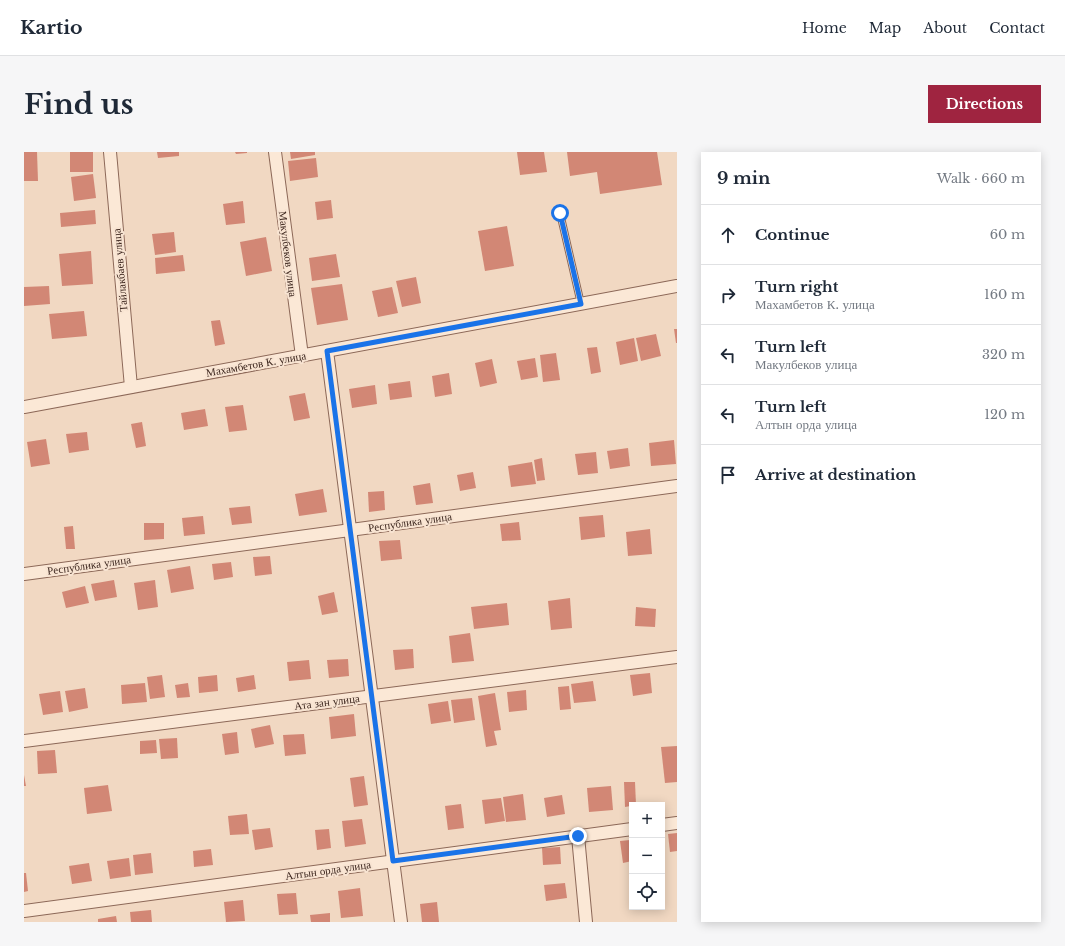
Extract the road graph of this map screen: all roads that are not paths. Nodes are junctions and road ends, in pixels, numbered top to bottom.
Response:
1 (110, 152) edge
2 (275, 152) edge
3 (560, 213) dead end
4 (677, 286) edge
5 (581, 304) junction
6 (327, 351) junction
7 (302, 356) junction
8 (131, 387) junction
9 (24, 407) edge
10 (677, 486) edge
11 (350, 530) junction
12 (24, 574) edge
13 (677, 657) edge
14 (372, 696) junction
15 (24, 741) edge
16 (677, 823) edge
17 (665, 825) edge
18 (629, 829) edge
19 (578, 836) junction
20 (393, 861) junction
21 (24, 911) edge
22 (402, 922) edge
23 (586, 922) edge

1 - 8 street, Тайлакбаев улица
2 - 7 street, Макулбеков улица
3 - 5 lane
4 - 5 street, Махамбетов К. улица
5 - 6 street, Махамбетов К. улица
6 - 7 street, Махамбетов К. улица
6 - 11 street
7 - 8 street, Махамбетов К. улица
8 - 9 street, Махамбетов К. улица
10 - 11 street, Республика улица
11 - 12 street, Республика улица
11 - 14 street
13 - 14 street, Ата зан улица
14 - 15 street, Ата зан улица
14 - 20 street
16 - 17 street
18 - 19 street, Алтын орда улица
19 - 20 street, Алтын орда улица
19 - 23 street
20 - 21 street, Алтын орда улица
20 - 22 street

